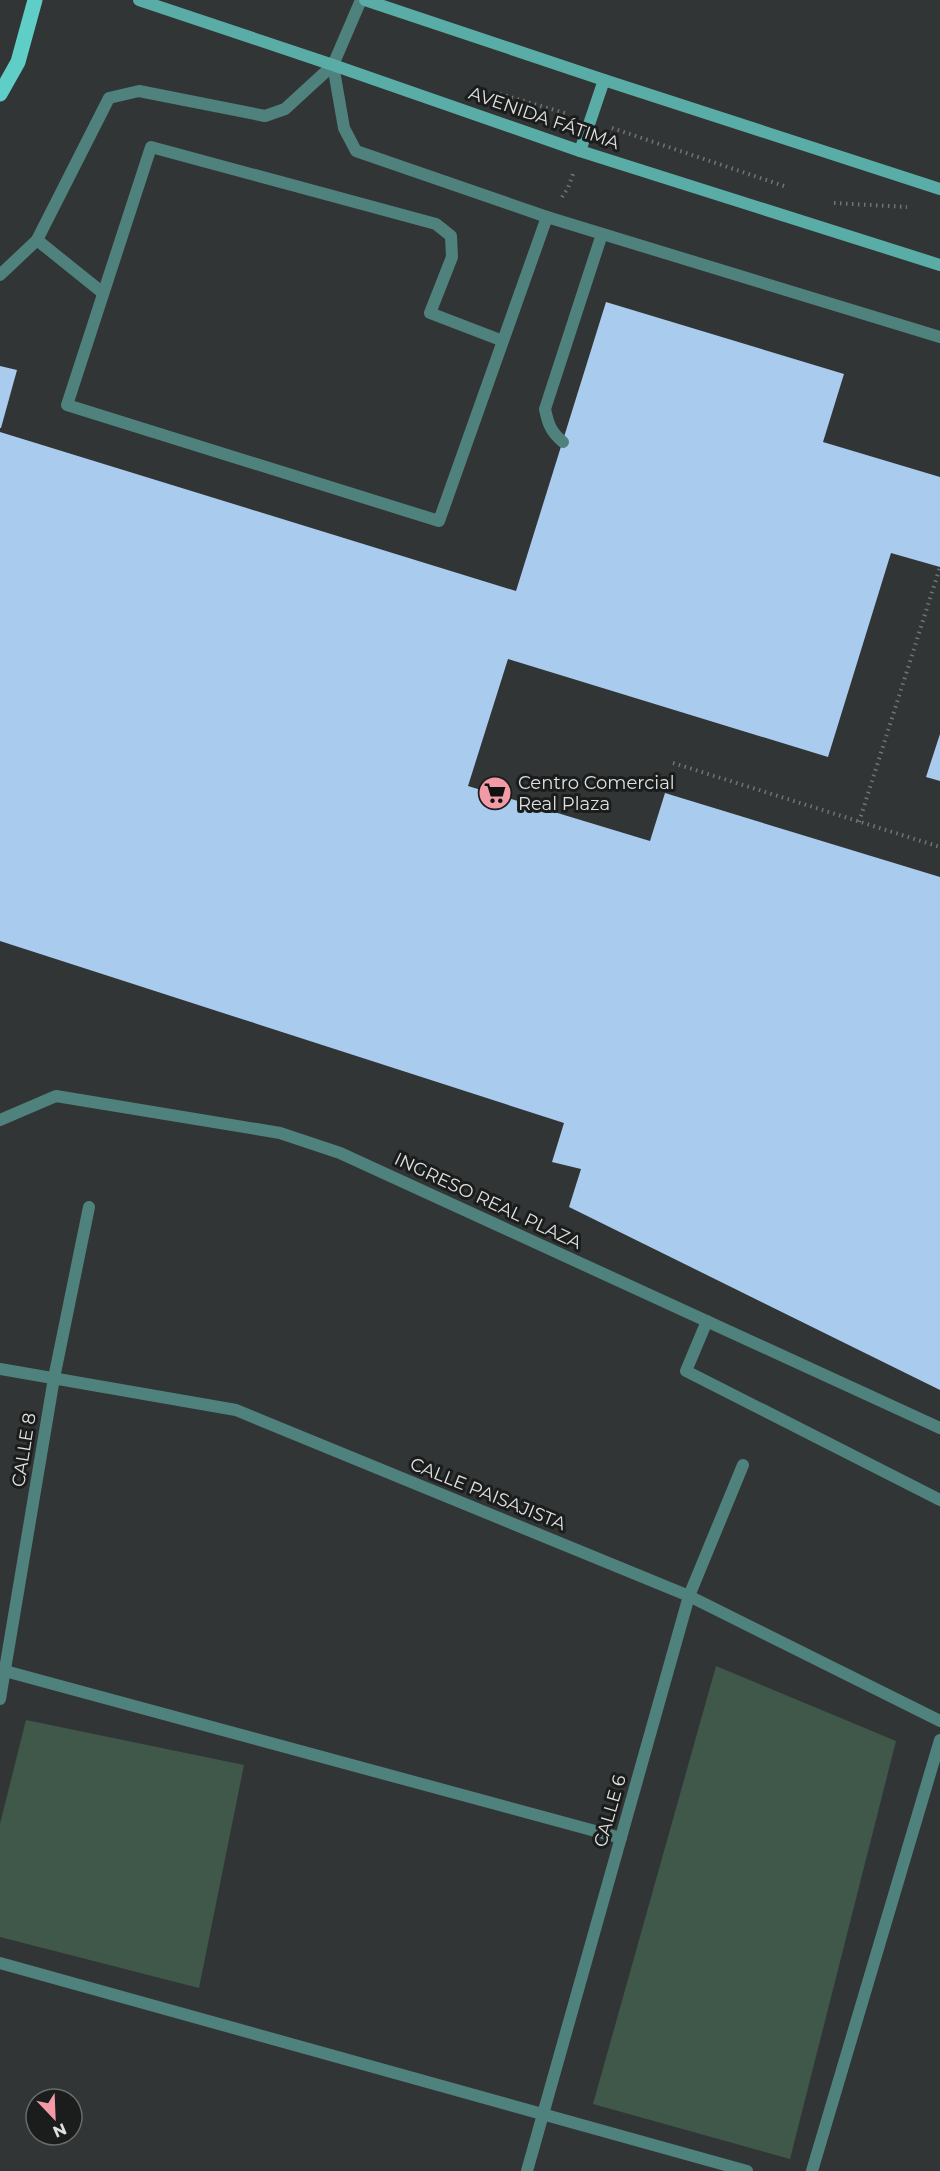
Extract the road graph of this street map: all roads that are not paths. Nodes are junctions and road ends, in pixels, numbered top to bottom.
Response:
1 (35, 0) edge
2 (139, 0) edge
3 (363, 0) edge
4 (333, 64) junction
5 (604, 80) junction
6 (0, 94) edge
7 (580, 151) junction
8 (940, 189) edge
9 (548, 217) junction
10 (602, 234) junction
11 (37, 240) junction
12 (940, 265) edge
13 (0, 274) edge
14 (103, 293) junction
15 (940, 338) edge
16 (503, 341) junction
17 (562, 442) dead end
18 (0, 1120) edge
19 (89, 1207) dead end
20 (707, 1321) junction
21 (0, 1369) edge
22 (54, 1378) junction
23 (940, 1428) edge
24 (744, 1466) dead end
25 (940, 1500) edge
26 (690, 1596) junction
27 (5, 1671) junction
28 (0, 1699) edge
29 (940, 1721) edge
30 (940, 1740) edge
31 (621, 1838) junction
32 (0, 1964) edge
33 (543, 2116) junction
34 (527, 2171) edge
35 (747, 2171) edge
36 (812, 2171) edge

1 - 6 main road
2 - 4 main road, AVENIDA FÁTIMA
3 - 4 street
3 - 5 main road
4 - 7 main road, AVENIDA FÁTIMA
4 - 9 street
4 - 11 street
5 - 7 main road
5 - 8 main road
7 - 12 main road, AVENIDA FÁTIMA
9 - 10 street
9 - 16 street
10 - 15 street
10 - 17 street
11 - 13 street
11 - 14 street
14 - 16 street
14 - 16 street
18 - 20 street, INGRESO REAL PLAZA
19 - 22 street, CALLE 8
20 - 23 street, INGRESO REAL PLAZA
20 - 25 street
21 - 22 street, CALLE PAISAJISTA
22 - 26 street, CALLE PAISAJISTA
22 - 27 street, CALLE 8
24 - 26 street, CALLE 6
26 - 29 street, CALLE PAISAJISTA
26 - 31 street, CALLE 6
27 - 28 street, CALLE 8
27 - 31 street
30 - 36 street
31 - 33 street, CALLE 6
32 - 33 street
33 - 34 street, CALLE 6
33 - 35 street

